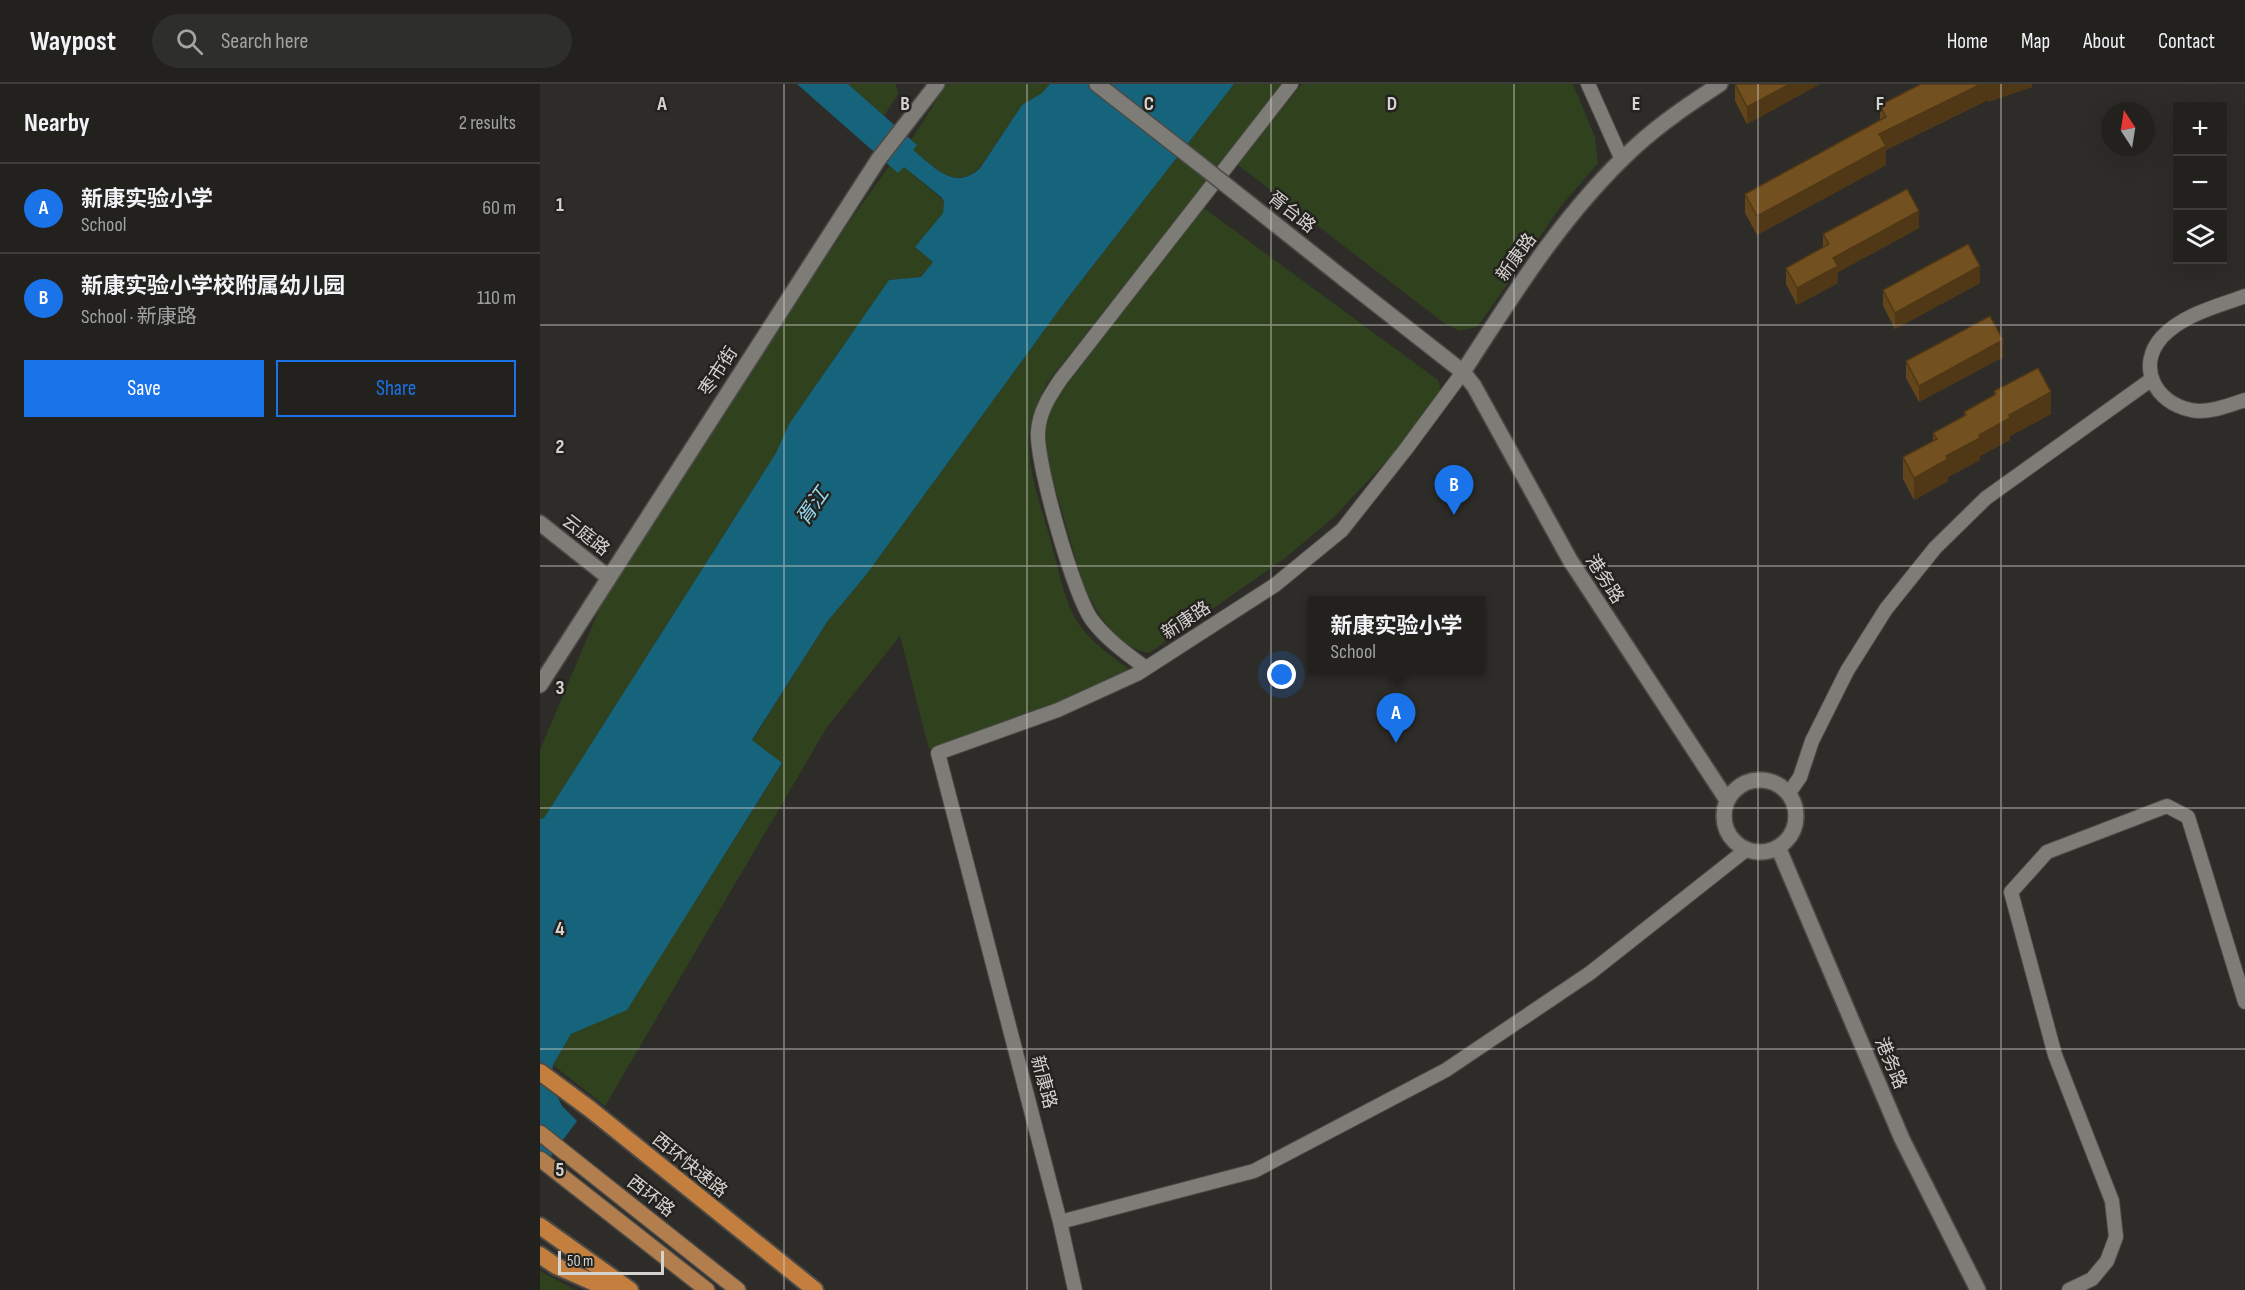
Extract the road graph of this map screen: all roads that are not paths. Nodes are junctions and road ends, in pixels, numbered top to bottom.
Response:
1 (1097, 84) edge
2 (1291, 84) edge
3 (1588, 84) edge
4 (1720, 84) edge
5 (929, 87) edge
6 (1622, 160) junction
7 (2245, 296) edge
8 (1463, 372) junction
9 (2152, 379) junction
10 (2245, 400) edge
11 (540, 523) edge
12 (608, 577) junction
13 (1146, 668) junction
14 (540, 685) edge
15 (1788, 793) junction
16 (1727, 800) junction
17 (1778, 847) junction
18 (1747, 849) junction
19 (2245, 1002) edge
20 (540, 1072) edge
21 (540, 1133) edge
22 (540, 1159) edge
23 (1060, 1222) junction
24 (540, 1226) edge
25 (540, 1255) edge
26 (611, 1290) edge
27 (630, 1290) edge
28 (707, 1290) edge
29 (738, 1290) edge
30 (814, 1290) edge
31 (1075, 1290) edge
32 (1978, 1290) edge
33 (2069, 1290) edge

1 - 8 street, 胥台路, bridge
2 - 13 street
3 - 6 street
4 - 6 street, 新康路
5 - 12 street, 枣市街
6 - 8 street, 新康路
7 - 9 street
8 - 13 street, 新康路
8 - 16 street, 港务路
9 - 10 street
9 - 15 street
11 - 12 street, 云庭路
12 - 14 street, 枣市街
13 - 23 street, 新康路
15 - 16 street
15 - 17 street
16 - 18 street
17 - 18 street
17 - 32 street, 港务路
18 - 23 street
19 - 33 street
20 - 30 highway, 西环快速路
21 - 29 main road, 西环路
22 - 28 main road
23 - 31 street
24 - 27 highway
25 - 26 highway

